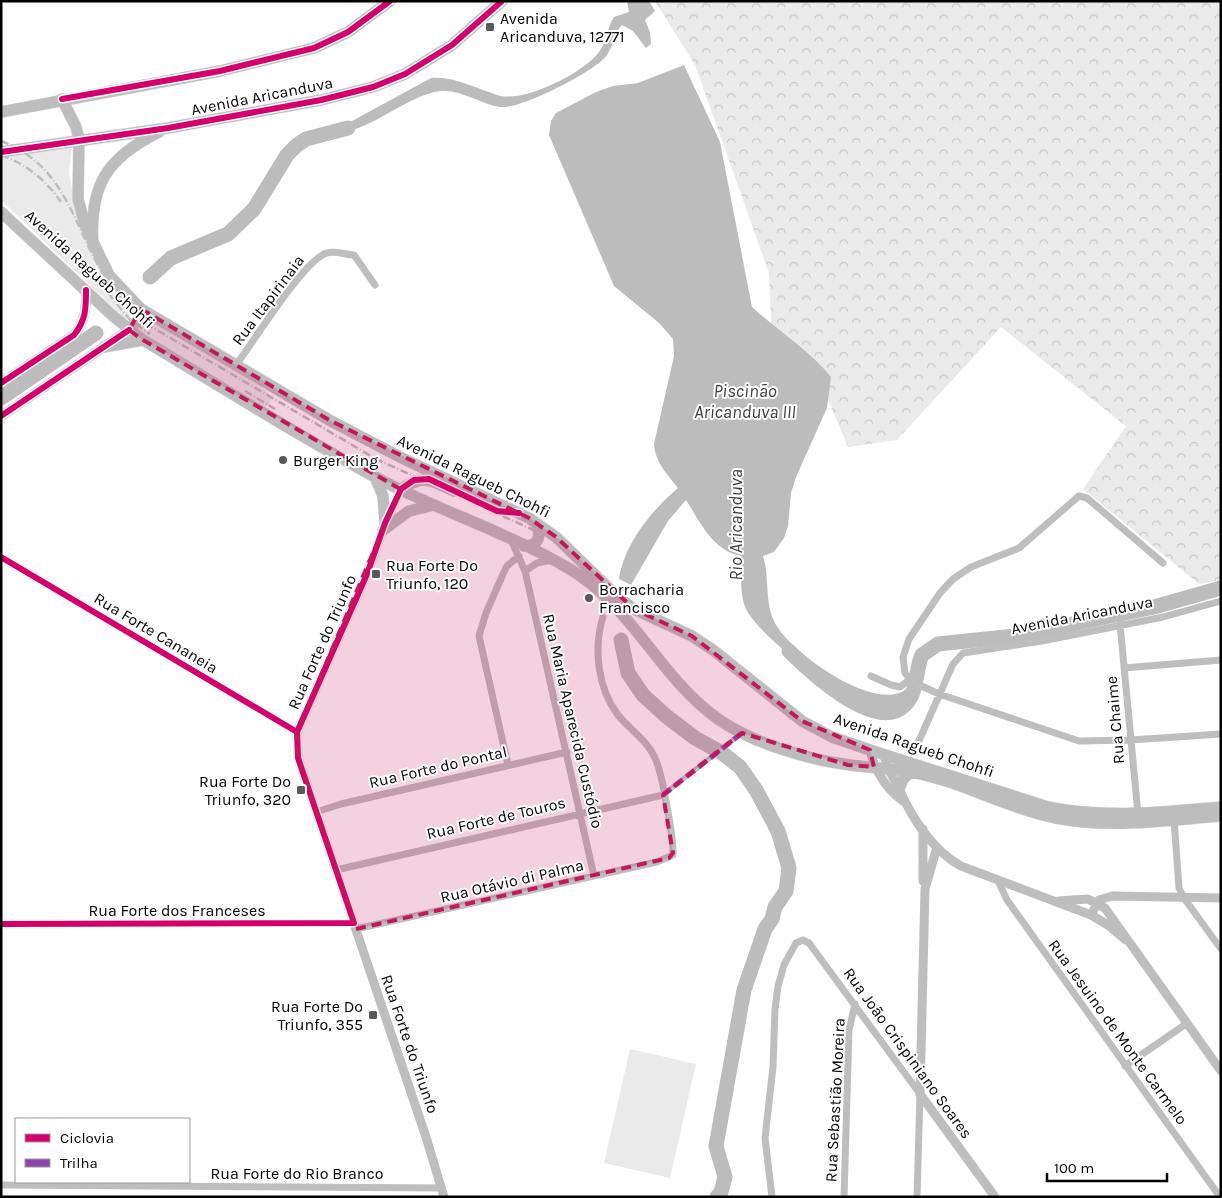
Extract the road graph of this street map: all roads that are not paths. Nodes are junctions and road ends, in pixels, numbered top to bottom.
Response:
1 (390, 1) edge
2 (502, 1) edge
3 (62, 99) junction
4 (1, 112) edge
5 (168, 128) junction
6 (79, 139) junction
7 (1, 152) edge
8 (1, 212) edge
9 (93, 246) junction
10 (375, 285) dead end
11 (86, 290) junction
12 (141, 309) junction
13 (129, 330) junction
14 (143, 340) junction
15 (104, 347) junction
16 (236, 365) junction
17 (1, 383) edge
18 (1, 416) edge
19 (375, 477) junction
20 (400, 489) junction
21 (434, 505) junction
22 (519, 512) junction
23 (535, 522) junction
24 (384, 527) junction
25 (522, 551) junction
26 (1, 557) edge
27 (554, 560) junction
28 (1163, 563) dead end
29 (525, 571) junction
30 (1221, 601) edge
31 (603, 617) dead end
32 (1120, 624) junction
33 (1221, 660) edge
34 (1124, 668) junction
35 (871, 676) dead end
36 (911, 681) junction
37 (940, 694) junction
38 (297, 732) junction
39 (742, 733) junction
40 (1221, 734) edge
41 (1131, 740) junction
42 (870, 750) junction
43 (567, 752) junction
44 (914, 752) dead end
45 (884, 754) junction
46 (508, 765) junction
47 (880, 768) junction
48 (911, 772) junction
49 (898, 788) junction
50 (663, 795) junction
51 (903, 801) junction
52 (1221, 807) edge
53 (316, 812) junction
54 (580, 812) junction
55 (1138, 814) junction
56 (1221, 816) edge
57 (1174, 820) junction
58 (923, 829) junction
59 (937, 847) junction
60 (336, 870) junction
61 (594, 876) junction
62 (998, 880) junction
63 (924, 889) junction
64 (1184, 898) junction
65 (1221, 898) edge
66 (1056, 901) junction
67 (1097, 903) junction
68 (1091, 915) junction
69 (1, 924) edge
70 (355, 926) junction
71 (1126, 940) junction
72 (1221, 949) edge
73 (855, 1004) junction
74 (1186, 1024) junction
75 (1125, 1066) junction
76 (1221, 1071) edge
77 (920, 1094) junction
78 (1, 1185) edge
79 (443, 1192) edge
80 (772, 1197) edge
81 (844, 1197) edge
82 (917, 1197) edge
83 (995, 1197) edge
84 (1220, 1197) edge

1 - 3 main road, Avenida Aricanduva
2 - 5 main road, Avenida Aricanduva
3 - 4 main road, Avenida Aricanduva
3 - 6 main road, Avenida Ragueb Chohfi
5 - 6 main road, Avenida Aricanduva
5 - 9 main road
6 - 7 main road, Avenida Aricanduva
6 - 9 main road, Avenida Ragueb Chohfi
8 - 11 main road, Avenida Ragueb Chohfi
9 - 12 main road, Avenida Ragueb Chohfi
10 - 16 street, Rua Itapirinaia
11 - 13 main road, Avenida Ragueb Chohfi
11 - 17 main road
12 - 13 main road
12 - 16 main road, Avenida Ragueb Chohfi
13 - 14 main road, Avenida Ragueb Chohfi
13 - 15 main road
14 - 15 main road
14 - 19 main road, Avenida Ragueb Chohfi
15 - 18 main road
16 - 22 main road, Avenida Ragueb Chohfi
19 - 20 main road, Avenida Ragueb Chohfi
19 - 24 main road
20 - 21 main road, Avenida Ragueb Chohfi
20 - 22 main road
20 - 24 street, Rua Forte do Triunfo
21 - 24 main road
21 - 25 main road, Avenida Ragueb Chohfi
22 - 23 main road, Avenida Ragueb Chohfi
23 - 25 main road
23 - 42 main road, Avenida Ragueb Chohfi
24 - 38 street, Rua Forte do Triunfo
25 - 27 main road, Avenida Ragueb Chohfi
25 - 29 street, Rua Maria Aparecida Custódio
25 - 46 street
26 - 38 street, Rua Forte Cananeia
27 - 29 street
27 - 39 main road, Avenida Ragueb Chohfi
28 - 36 street
29 - 43 street, Rua Maria Aparecida Custódio
30 - 32 street, Avenida Aricanduva
31 - 50 street
32 - 34 street, Rua Chaime
32 - 37 street, Avenida Aricanduva
33 - 34 street
34 - 41 street, Rua Chaime
35 - 36 street
36 - 37 street
37 - 41 street
37 - 44 street
38 - 53 street, Rua Forte do Triunfo
39 - 47 main road, Avenida Ragueb Chohfi
39 - 50 street
40 - 41 street
41 - 55 street, Rua Chaime
42 - 45 main road, Avenida Ragueb Chohfi
42 - 47 street
43 - 46 street, Rua Forte do Pontal
43 - 54 street, Rua Maria Aparecida Custódio
45 - 47 street
45 - 55 main road, Avenida Ragueb Chohfi
46 - 53 street, Rua Forte do Pontal
47 - 48 main road, Avenida Ragueb Chohfi
47 - 49 street
47 - 51 street
48 - 49 main road
48 - 57 main road, Avenida Ragueb Chohfi
49 - 51 street
50 - 54 street, Rua Forte de Touros
50 - 61 street, Rua Otávio di Palma
51 - 58 street
52 - 55 main road, Avenida Ragueb Chohfi
53 - 60 street, Rua Forte do Triunfo
54 - 60 street, Rua Forte de Touros
54 - 61 street, Rua Maria Aparecida Custódio
56 - 57 main road, Avenida Ragueb Chohfi
57 - 64 street
58 - 59 street
58 - 63 street
59 - 62 street
59 - 63 street
60 - 70 street, Rua Forte do Triunfo
61 - 70 street, Rua Otávio di Palma
62 - 66 street
62 - 75 street, Rua Jesuino de Monte Carmelo
63 - 77 street
64 - 65 street
64 - 67 street
64 - 72 street
66 - 67 street
66 - 68 street
67 - 68 street
67 - 71 street
68 - 71 street
69 - 70 street, Rua Forte dos Franceses
70 - 79 street, Rua Forte do Triunfo
71 - 74 street
73 - 77 street, Rua João Crispiniano Soares
73 - 80 street, Rua João Crispiniano Soares
73 - 81 street, Rua Sebastião Moreira
74 - 75 street
74 - 76 street
75 - 84 street, Rua Jesuino de Monte Carmelo
77 - 82 street
77 - 83 street, Rua João Crispiniano Soares
78 - 79 street, Rua Forte do Rio Branco

